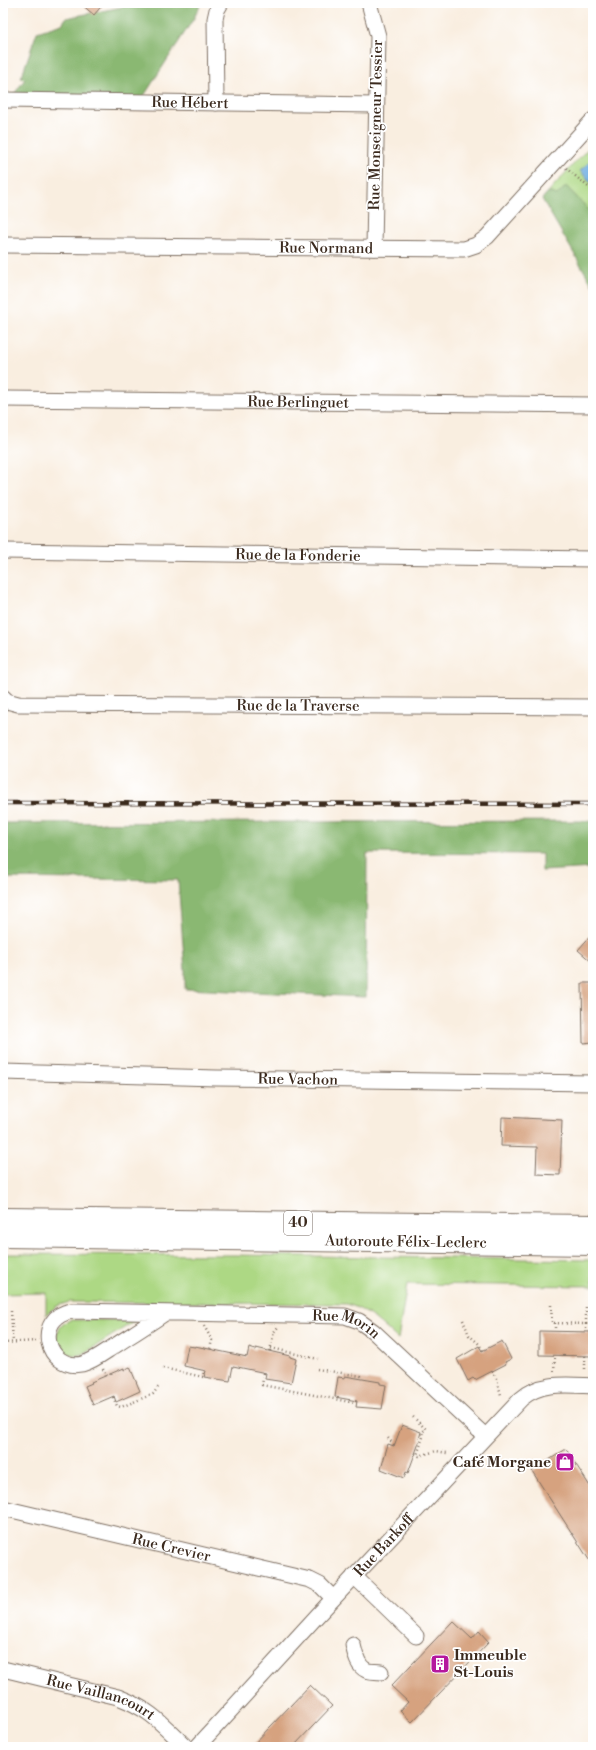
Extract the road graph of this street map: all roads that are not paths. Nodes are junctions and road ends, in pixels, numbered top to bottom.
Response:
1 (221, 3) edge
2 (369, 3) edge
3 (3, 100) edge
4 (216, 103) junction
5 (376, 105) junction
6 (593, 120) edge
7 (3, 245) edge
8 (374, 248) junction
9 (3, 399) edge
10 (593, 405) edge
11 (3, 551) edge
12 (593, 558) edge
13 (4, 698) edge
14 (593, 707) edge
15 (3, 1072) edge
16 (593, 1083) edge
17 (3, 1219) edge
18 (593, 1226) edge
19 (3, 1236) edge
20 (593, 1244) edge
21 (166, 1313) junction
22 (593, 1386) edge
23 (485, 1436) junction
24 (3, 1508) edge
25 (354, 1576) junction
26 (333, 1598) junction
27 (416, 1636) dead end
28 (353, 1645) dead end
29 (3, 1669) edge
30 (381, 1672) dead end
31 (186, 1747) edge
32 (197, 1747) edge

1 - 4 street
2 - 5 street, Rue Monseigneur Tessier
3 - 4 street, Rue Hébert
4 - 5 street, Rue Hébert
5 - 8 street, Rue Monseigneur Tessier
6 - 8 street, Rue Normand
7 - 8 street, Rue Normand
9 - 10 street, Rue Berlinguet
11 - 12 street, Rue de la Fonderie
13 - 14 street, Rue de la Traverse
15 - 16 street, Rue Vachon
17 - 18 highway, Autoroute Félix-Leclerc / 40
19 - 20 highway, Autoroute Félix-Leclerc / 40
21 - 21 street, Rue Morin
21 - 23 street, Rue Morin
22 - 23 street, Rue Barkoff
23 - 25 street, Rue Barkoff
24 - 26 street, Rue Crevier
25 - 26 street, Rue Barkoff
25 - 27 street
26 - 32 street, Rue Barkoff
28 - 30 street
29 - 31 street, Rue Vaillancourt

